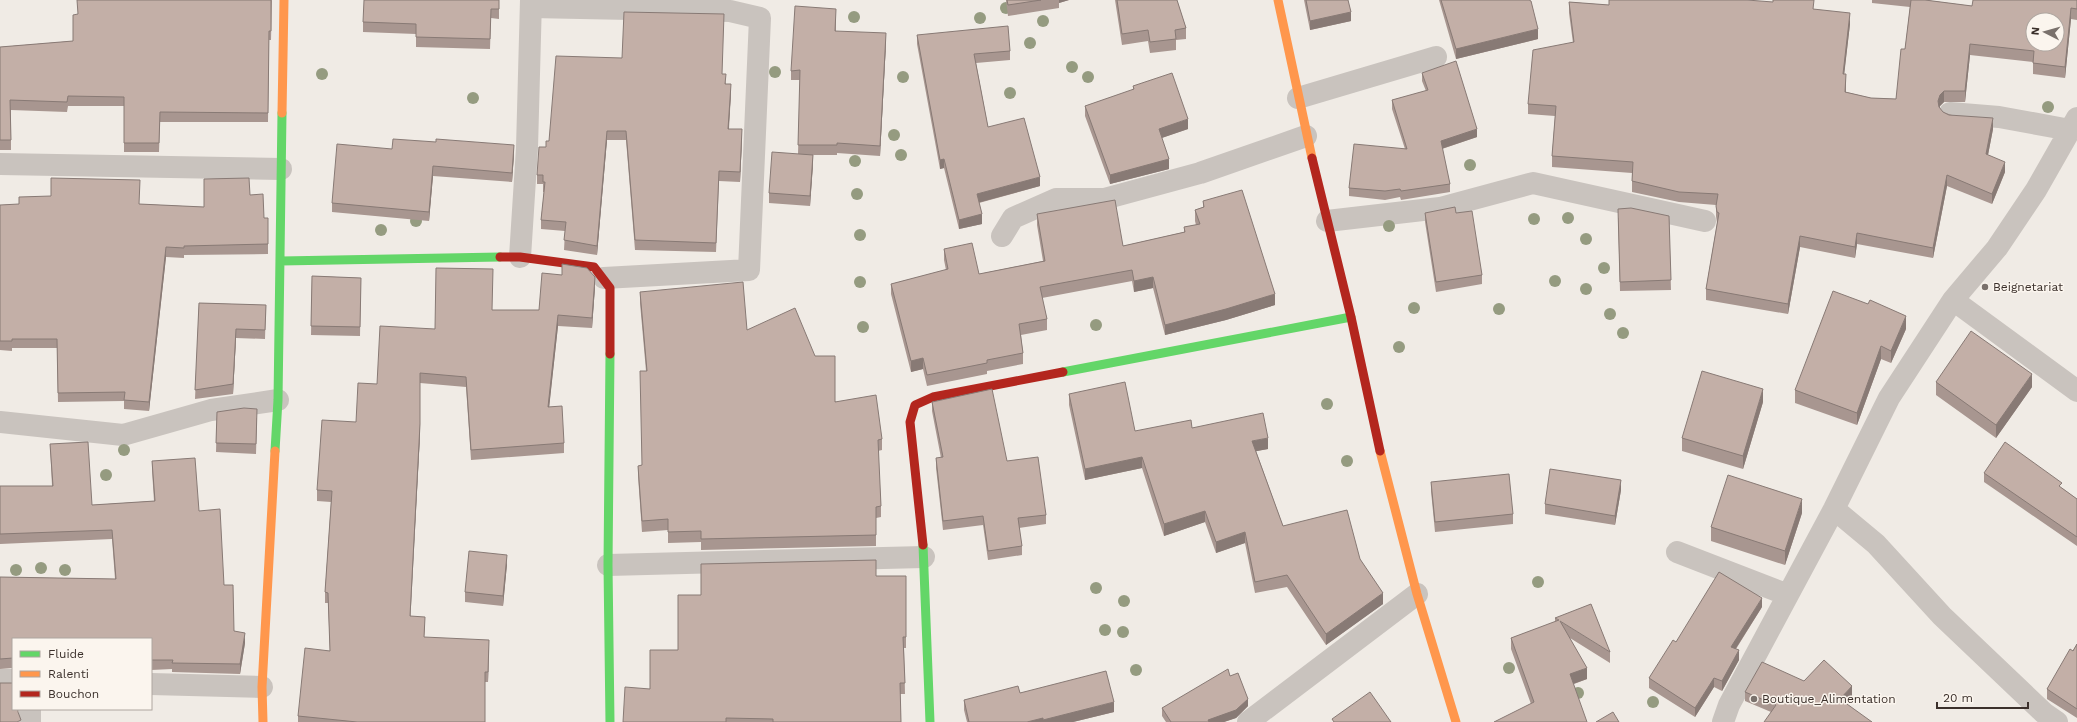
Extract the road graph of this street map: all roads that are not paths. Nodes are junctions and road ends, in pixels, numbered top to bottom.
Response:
1 (284, 0) edge
2 (1278, 0) edge
3 (531, 3) edge
4 (1436, 57) dead end
5 (1298, 98) junction
6 (1950, 113) dead end
7 (2074, 124) edge
8 (1306, 136) junction
9 (0, 164) edge
10 (281, 169) junction
11 (1327, 221) junction
12 (1705, 221) dead end
13 (1002, 236) dead end
14 (520, 257) junction
15 (281, 261) junction
16 (604, 278) junction
17 (1953, 300) junction
18 (1350, 317) junction
19 (2077, 391) edge
20 (278, 400) junction
21 (0, 422) edge
22 (1834, 509) junction
23 (1677, 552) dead end
24 (924, 557) junction
25 (608, 565) junction
26 (1417, 594) junction
27 (1788, 595) junction
28 (0, 680) edge
29 (12, 680) edge
30 (152, 684) edge
31 (262, 687) junction
32 (30, 710) edge
33 (30, 722) edge
34 (263, 722) edge
35 (610, 722) edge
36 (930, 722) edge
37 (1248, 722) edge
38 (1456, 722) edge
39 (1723, 722) edge
40 (2057, 722) edge

1 - 10 street
2 - 5 street
3 - 14 street
3 - 16 street
4 - 5 street
5 - 8 street
6 - 7 street
7 - 17 street
8 - 11 street
8 - 13 street
9 - 10 street
10 - 15 street
11 - 12 street
11 - 18 street
14 - 15 street
14 - 16 street
15 - 20 street
16 - 25 street
17 - 19 street
17 - 22 street
18 - 24 street
18 - 26 street
20 - 21 street
20 - 31 street
22 - 27 street
22 - 40 street
23 - 27 street
24 - 25 street
24 - 36 street
25 - 35 street
26 - 37 street
26 - 38 street
27 - 39 street
28 - 29 street
30 - 31 street
31 - 34 street
32 - 33 street

